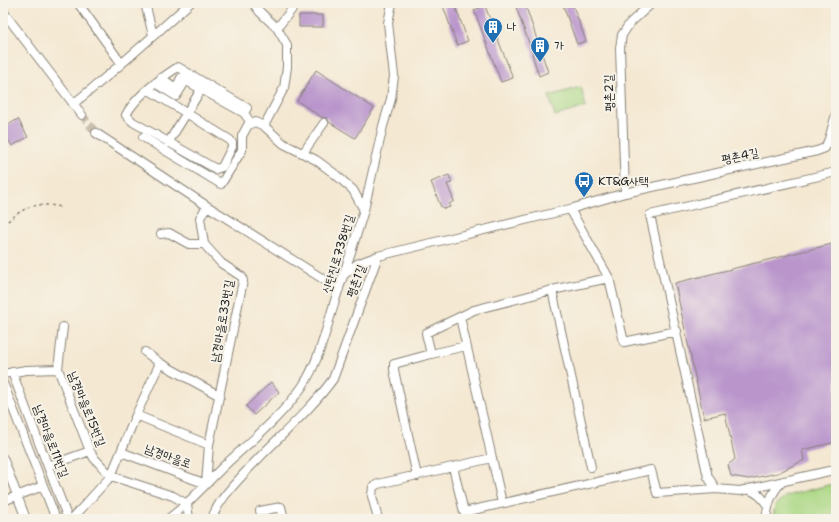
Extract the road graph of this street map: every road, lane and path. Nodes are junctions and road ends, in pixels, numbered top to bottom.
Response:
1 (78, 3) edge
2 (145, 3) edge
3 (190, 3) edge
4 (253, 3) edge
5 (298, 3) edge
6 (392, 3) edge
7 (652, 3) edge
8 (4, 13) edge
9 (277, 28) junction
10 (153, 35) junction
11 (121, 63) junction
12 (158, 81) junction
13 (149, 90) junction
14 (201, 91) junction
15 (73, 104) junction
16 (186, 113) junction
17 (244, 113) junction
18 (836, 114) edge
19 (82, 115) tunnel mouth
20 (324, 123) dead end
21 (251, 124) junction
22 (264, 126) junction
23 (96, 133) tunnel mouth
24 (142, 137) dead end
25 (168, 143) junction
26 (303, 153) junction
27 (836, 172) edge
28 (624, 194) junction
29 (208, 206) junction
30 (60, 207) dead end
31 (570, 209) junction
32 (364, 210) junction
33 (3, 224) edge
34 (161, 234) dead end
35 (204, 244) junction
36 (378, 256) junction
37 (345, 274) junction
38 (609, 278) junction
39 (339, 289) junction
40 (552, 290) junction
41 (460, 316) junction
42 (63, 327) dead end
43 (677, 331) junction
44 (466, 346) junction
45 (145, 352) dead end
46 (431, 354) junction
47 (160, 363) junction
48 (58, 370) junction
49 (7, 373) edge
50 (3, 383) edge
51 (220, 396) junction
52 (136, 415) junction
53 (209, 445) junction
54 (90, 451) junction
55 (121, 452) junction
56 (3, 458) edge
57 (492, 458) junction
58 (48, 466) junction
59 (453, 467) junction
60 (591, 467) dead end
61 (836, 471) edge
62 (111, 476) junction
63 (417, 476) junction
64 (783, 481) junction
65 (206, 484) junction
66 (43, 486) junction
67 (716, 489) junction
68 (747, 489) junction
69 (17, 496) junction
70 (3, 501) edge
71 (502, 503) junction
72 (187, 504) junction
73 (768, 506) junction
74 (260, 511) dead end
75 (26, 519) edge
76 (56, 519) edge
77 (68, 519) edge
78 (72, 519) edge
79 (168, 519) edge
80 (189, 519) edge
81 (212, 519) edge
82 (284, 519) edge
83 (378, 519) edge
84 (766, 519) edge

1 - 11 street
2 - 10 street
3 - 10 street
4 - 9 street
5 - 9 street
6 - 32 street
7 - 28 street, 평촌2길
8 - 15 street
9 - 22 street
10 - 11 street
11 - 15 street
12 - 13 street
12 - 14 street
12 - 17 street
13 - 16 street
13 - 25 street
14 - 16 street
14 - 17 street
15 - 19 street
16 - 25 street
16 - 25 street
17 - 21 street
18 - 28 street, 평촌4길
20 - 26 street
21 - 22 street
21 - 24 street
22 - 26 street, 신탄진로738번길
23 - 29 street
26 - 32 street, 신탄진로738번길
27 - 43 street
28 - 31 street, 평촌1길
29 - 35 street
29 - 39 street
30 - 33 path
31 - 36 street, 평촌1길
31 - 38 street
32 - 37 street, 신탄진로738번길
34 - 35 street
35 - 51 street, 남경마을로33번길
36 - 37 street
36 - 81 street, 평촌1길
37 - 39 street, 신탄진로738번길
38 - 40 street
38 - 43 street
39 - 65 street, 신탄진로738번길
40 - 41 street
40 - 60 street
41 - 44 street
41 - 46 street
42 - 48 street, 남경마을로15번길
43 - 67 street
44 - 46 street
44 - 57 street
45 - 47 street
46 - 63 street
47 - 51 street
47 - 52 street
48 - 49 street, 남경마을로15번길
48 - 54 street, 남경마을로15번길
49 - 58 street, 남경마을로11번길
50 - 66 street
51 - 53 street
52 - 53 street, 남경마을로
52 - 55 street
53 - 65 street
54 - 58 street
54 - 62 street, 남경마을로15번길
55 - 62 street
55 - 65 street, 남경마을로
56 - 69 street
57 - 59 street
57 - 71 street
58 - 77 street, 남경마을로11번길
59 - 63 street
59 - 71 street
61 - 64 street
62 - 72 street
62 - 78 street
63 - 83 street
64 - 68 street
64 - 73 street
65 - 72 street, 신탄진로738번길
66 - 69 street
66 - 76 street
67 - 68 street
67 - 71 street
68 - 73 street
69 - 70 street
69 - 75 street
72 - 79 street, 신탄진로738번길
72 - 80 street
73 - 84 street
74 - 82 street

